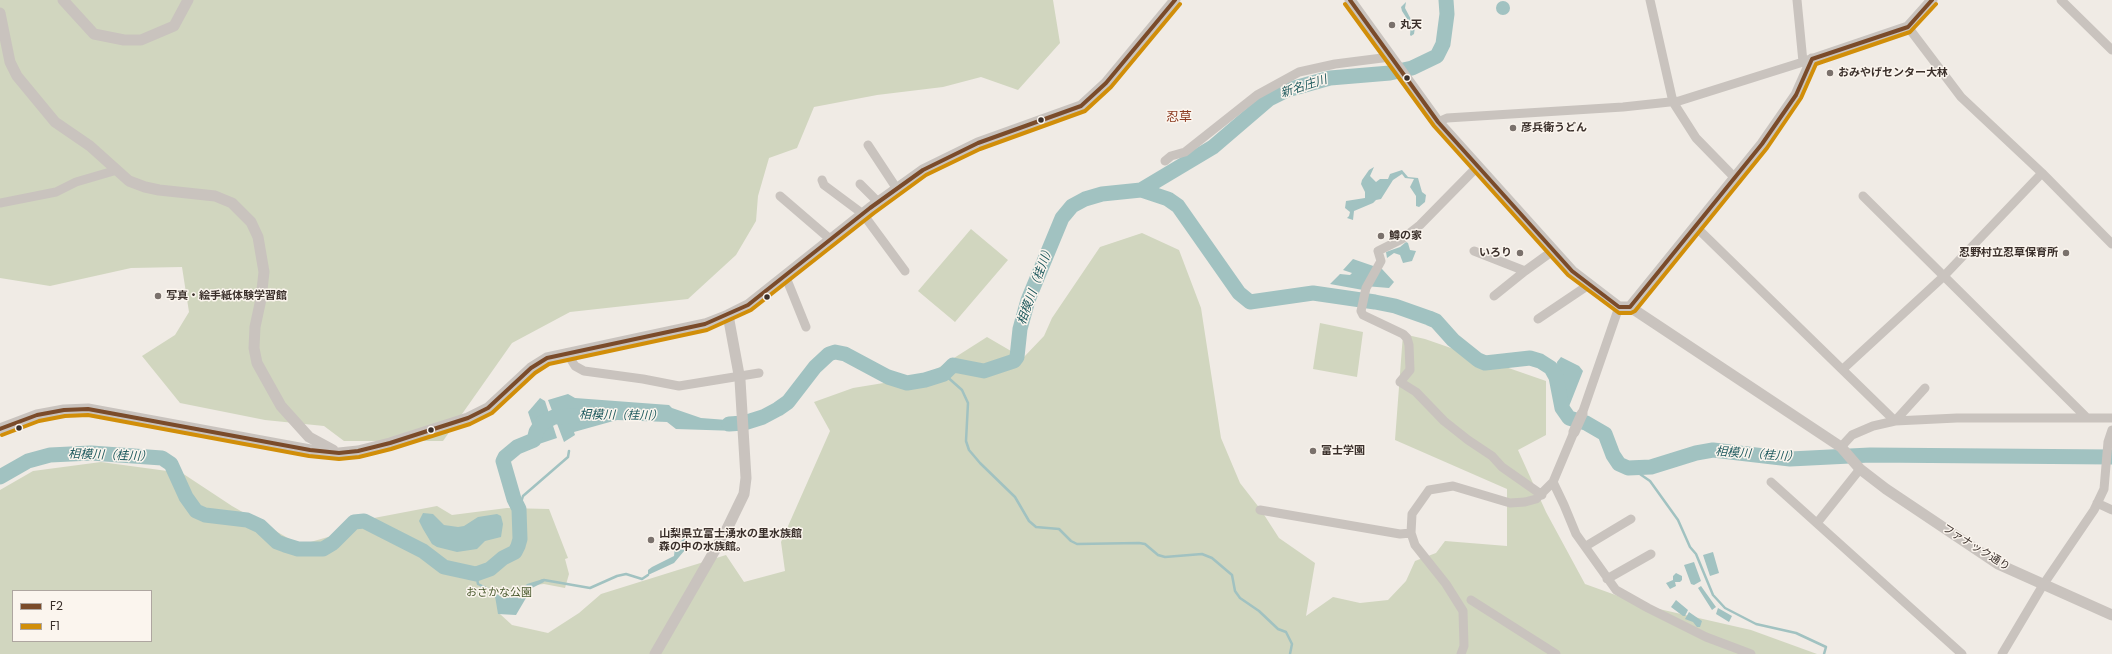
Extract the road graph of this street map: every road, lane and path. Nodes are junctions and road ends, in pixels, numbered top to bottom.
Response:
1 (63, 0) edge
2 (188, 0) edge
3 (1175, 0) edge
4 (1350, 0) edge
5 (1650, 0) edge
6 (1797, 0) edge
7 (1932, 0) edge
8 (2061, 0) edge
9 (0, 13) edge
10 (1908, 27) junction
11 (2112, 50) edge
12 (1391, 58) junction
13 (1808, 61) junction
14 (1673, 102) junction
15 (1438, 122) junction
16 (868, 145) dead end
17 (1165, 161) dead end
18 (1478, 166) junction
19 (117, 170) junction
20 (2042, 173) junction
21 (1735, 178) junction
22 (822, 180) dead end
23 (860, 184) dead end
24 (897, 189) junction
25 (780, 196) dead end
26 (1863, 196) dead end
27 (878, 202) junction
28 (0, 203) edge
29 (862, 214) junction
30 (1696, 227) junction
31 (830, 239) junction
32 (2112, 244) edge
33 (1554, 250) junction
34 (1474, 251) dead end
35 (906, 271) dead end
36 (1526, 271) junction
37 (785, 275) junction
38 (1943, 277) junction
39 (1590, 284) junction
40 (1494, 296) dead end
41 (1625, 307) junction
42 (728, 315) junction
43 (1538, 319) dead end
44 (806, 327) dead end
45 (567, 353) junction
46 (1843, 369) junction
47 (759, 373) dead end
48 (739, 378) junction
49 (1925, 388) dead end
50 (1582, 414) joint
51 (2086, 417) junction
52 (2112, 418) edge
53 (1895, 421) junction
54 (0, 430) edge
55 (2112, 430) edge
56 (1574, 432) joint
57 (1841, 447) junction
58 (339, 453) junction
59 (1860, 469) junction
60 (1553, 482) junction
61 (1771, 482) dead end
62 (1542, 495) junction
63 (2097, 503) junction
64 (1260, 510) dead end
65 (2112, 510) edge
66 (1631, 519) dead end
67 (1817, 523) junction
68 (1411, 533) junction
69 (1586, 546) junction
70 (1651, 554) dead end
71 (1607, 579) junction
72 (2044, 585) junction
73 (1471, 600) dead end
74 (2112, 615) edge
75 (655, 654) edge
76 (1461, 654) edge
77 (1556, 654) edge
78 (1751, 654) edge
79 (1962, 654) edge
80 (2002, 654) edge

1 - 2 street
3 - 24 street
4 - 12 street, ファナック通り
5 - 14 street
6 - 13 street
7 - 10 street
8 - 11 street
9 - 19 street
10 - 13 street
10 - 20 street
12 - 15 street, ファナック通り
12 - 17 street
13 - 14 street
13 - 21 street
14 - 15 street
14 - 21 street
15 - 18 street, ファナック通り
16 - 24 street
18 - 33 street, ファナック通り
18 - 62 street
19 - 28 street
19 - 58 street
20 - 32 street
20 - 38 street
21 - 30 street
22 - 29 street
23 - 27 street
24 - 27 street
25 - 31 street
26 - 38 street
27 - 29 street
29 - 31 street
29 - 35 street
30 - 41 street
30 - 46 street
31 - 37 street
33 - 36 street
33 - 39 street, ファナック通り
34 - 36 street
36 - 40 street
37 - 42 street
37 - 44 street
38 - 46 street
38 - 51 street
39 - 41 street, ファナック通り
39 - 43 street
41 - 50 street
41 - 57 street, ファナック通り
42 - 45 street
42 - 48 street
45 - 48 street
45 - 58 street
46 - 53 street
47 - 48 street
48 - 75 street
49 - 53 street
50 - 56 street
51 - 52 street
51 - 53 street
53 - 57 street
54 - 58 street
55 - 63 street
56 - 60 street
57 - 59 street, ファナック通り
59 - 67 street
59 - 72 street, ファナック通り
60 - 62 street
60 - 69 street
61 - 67 street
62 - 68 street
63 - 65 street
63 - 72 street
64 - 68 street
66 - 69 street
67 - 79 street
68 - 76 street
69 - 71 street
70 - 71 street
71 - 78 street
72 - 74 street, ファナック通り
72 - 80 street
73 - 77 street

